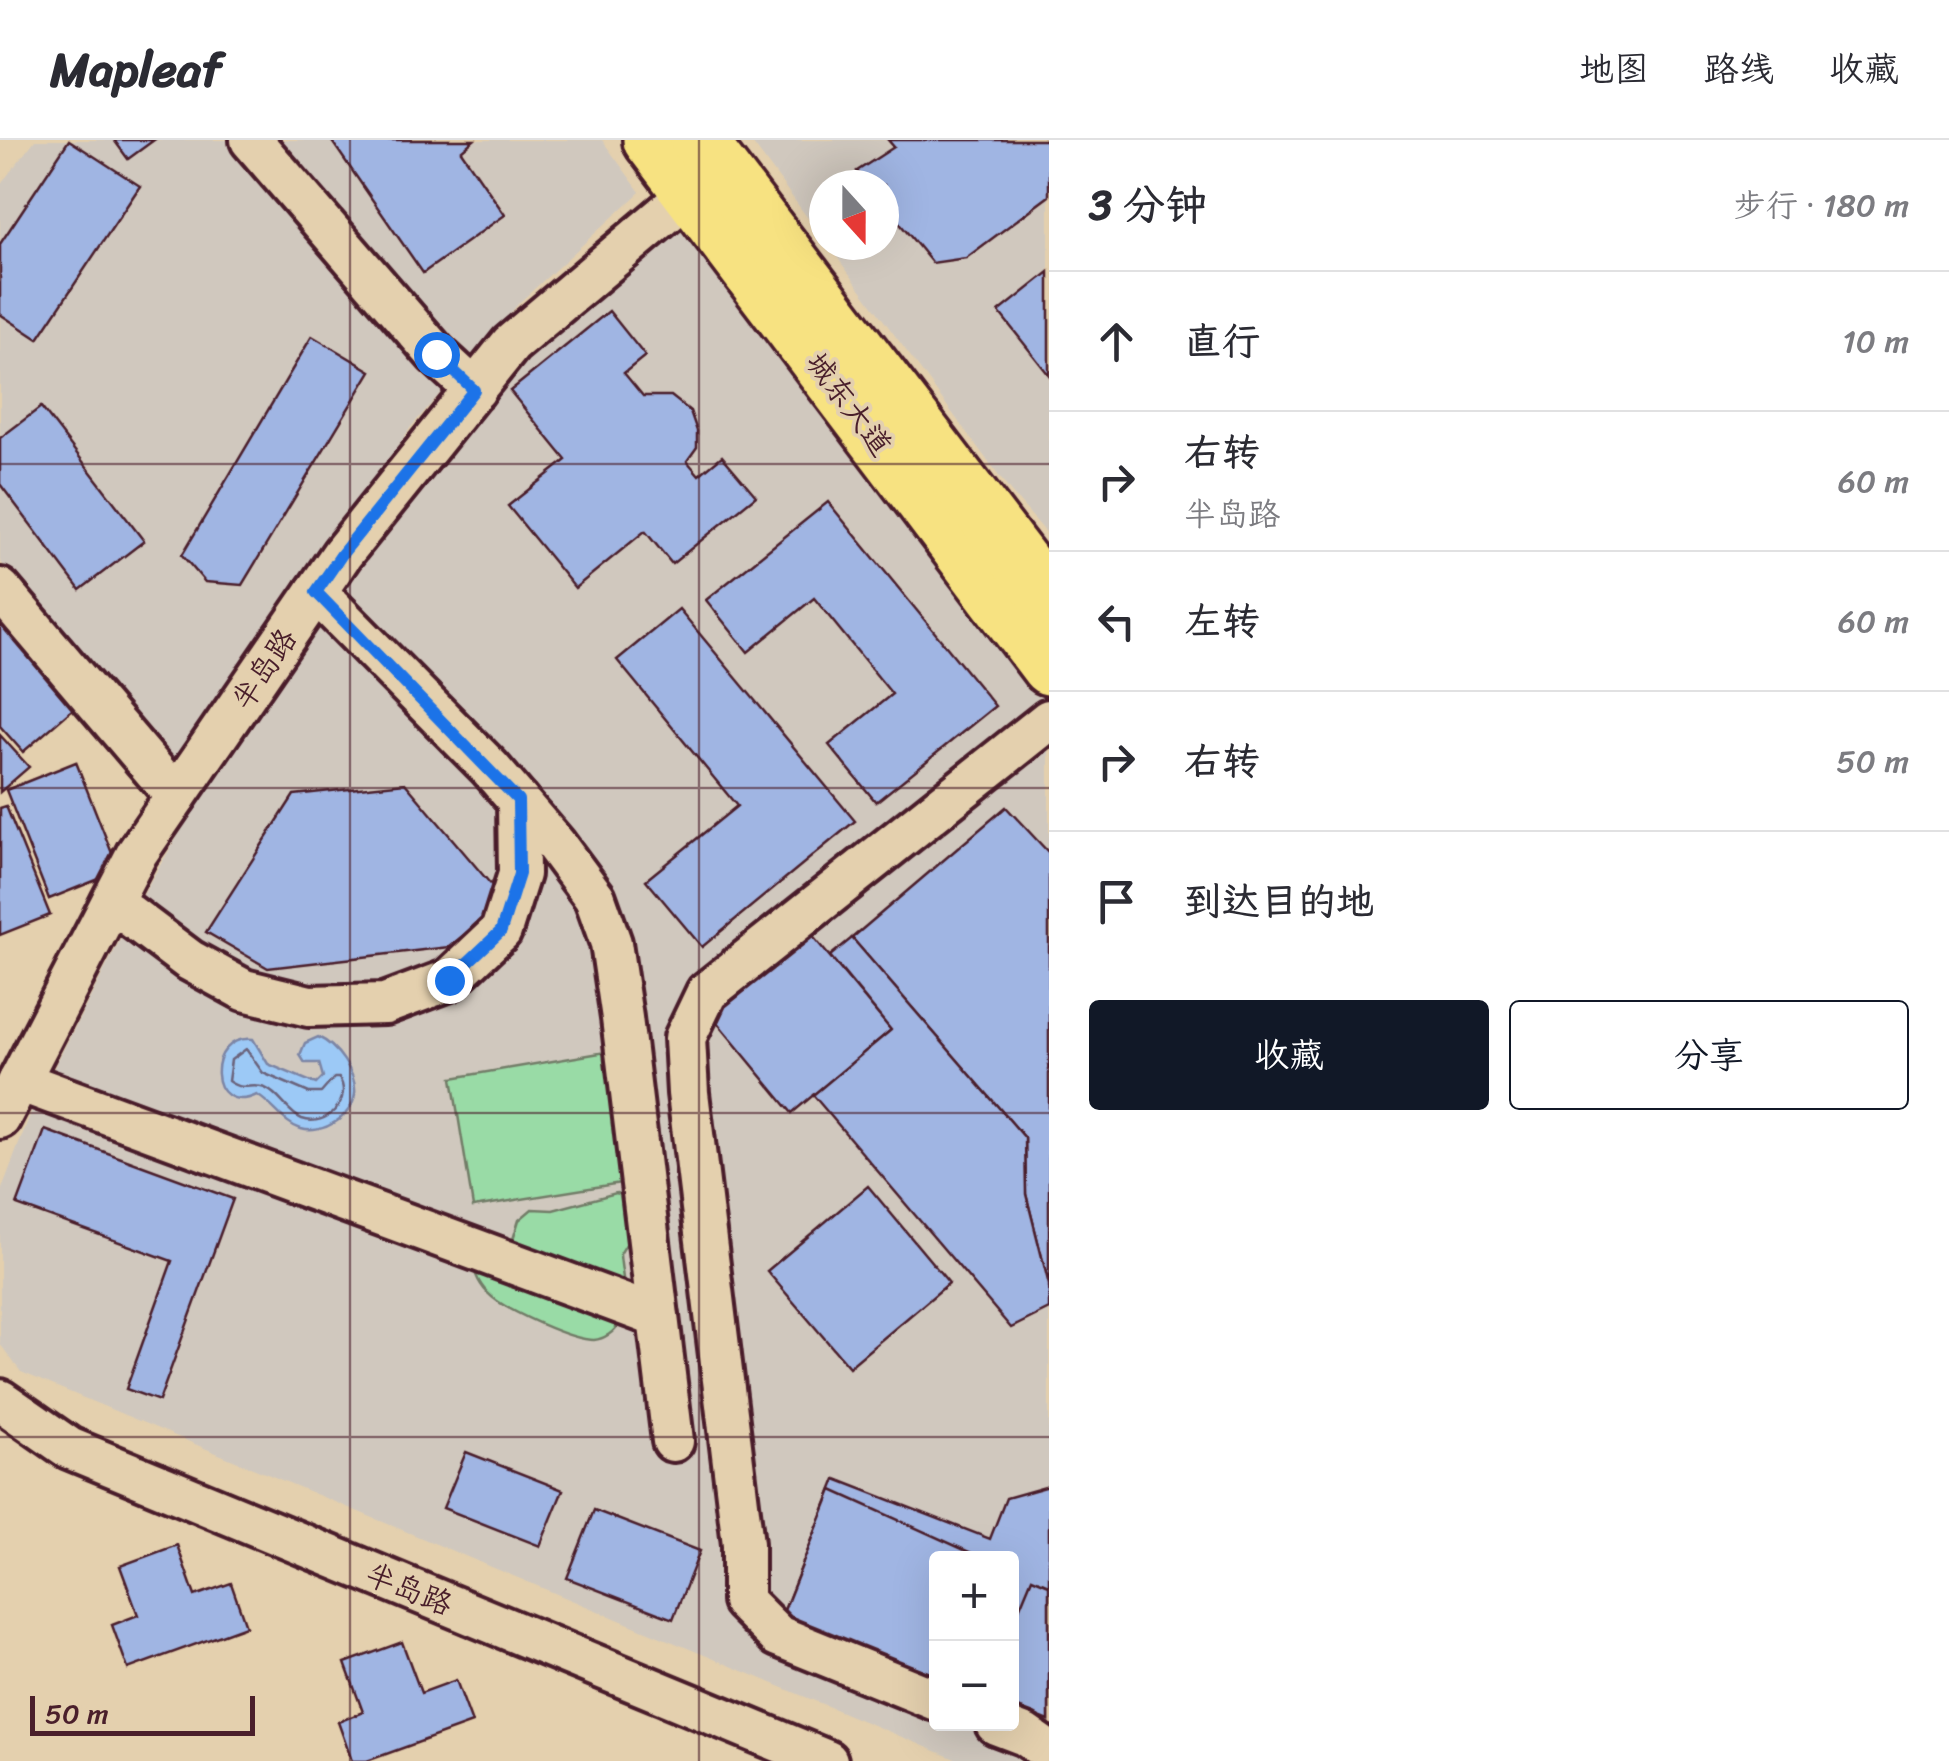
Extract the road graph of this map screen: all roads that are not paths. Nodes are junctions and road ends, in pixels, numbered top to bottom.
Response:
1 (251, 140) edge
2 (651, 140) edge
3 (698, 140) edge
4 (690, 193) junction
5 (474, 390) junction
6 (0, 588) edge
7 (316, 592) junction
8 (1049, 599) edge
9 (1049, 667) edge
10 (1049, 720) edge
11 (176, 796) junction
12 (518, 800) junction
13 (112, 902) junction
14 (19, 1081) junction
15 (0, 1118) edge
16 (658, 1317) junction
17 (0, 1400) edge
18 (673, 1441) dead end
19 (929, 1697) edge
20 (1014, 1731) edge
21 (1049, 1752) edge
22 (828, 1761) edge

1 - 5 street
2 - 4 highway, 城东大道
3 - 8 highway, 城东大道
4 - 5 street, 半岛路
4 - 9 highway, 城东大道
5 - 7 street, 半岛路
6 - 11 street
7 - 11 street, 半岛路
7 - 12 street
10 - 19 street
11 - 13 street, 半岛路
12 - 13 street
12 - 16 street
13 - 14 street, 半岛路
14 - 15 street, 半岛路
14 - 16 street
16 - 18 street
17 - 22 street, 半岛路
20 - 21 street

